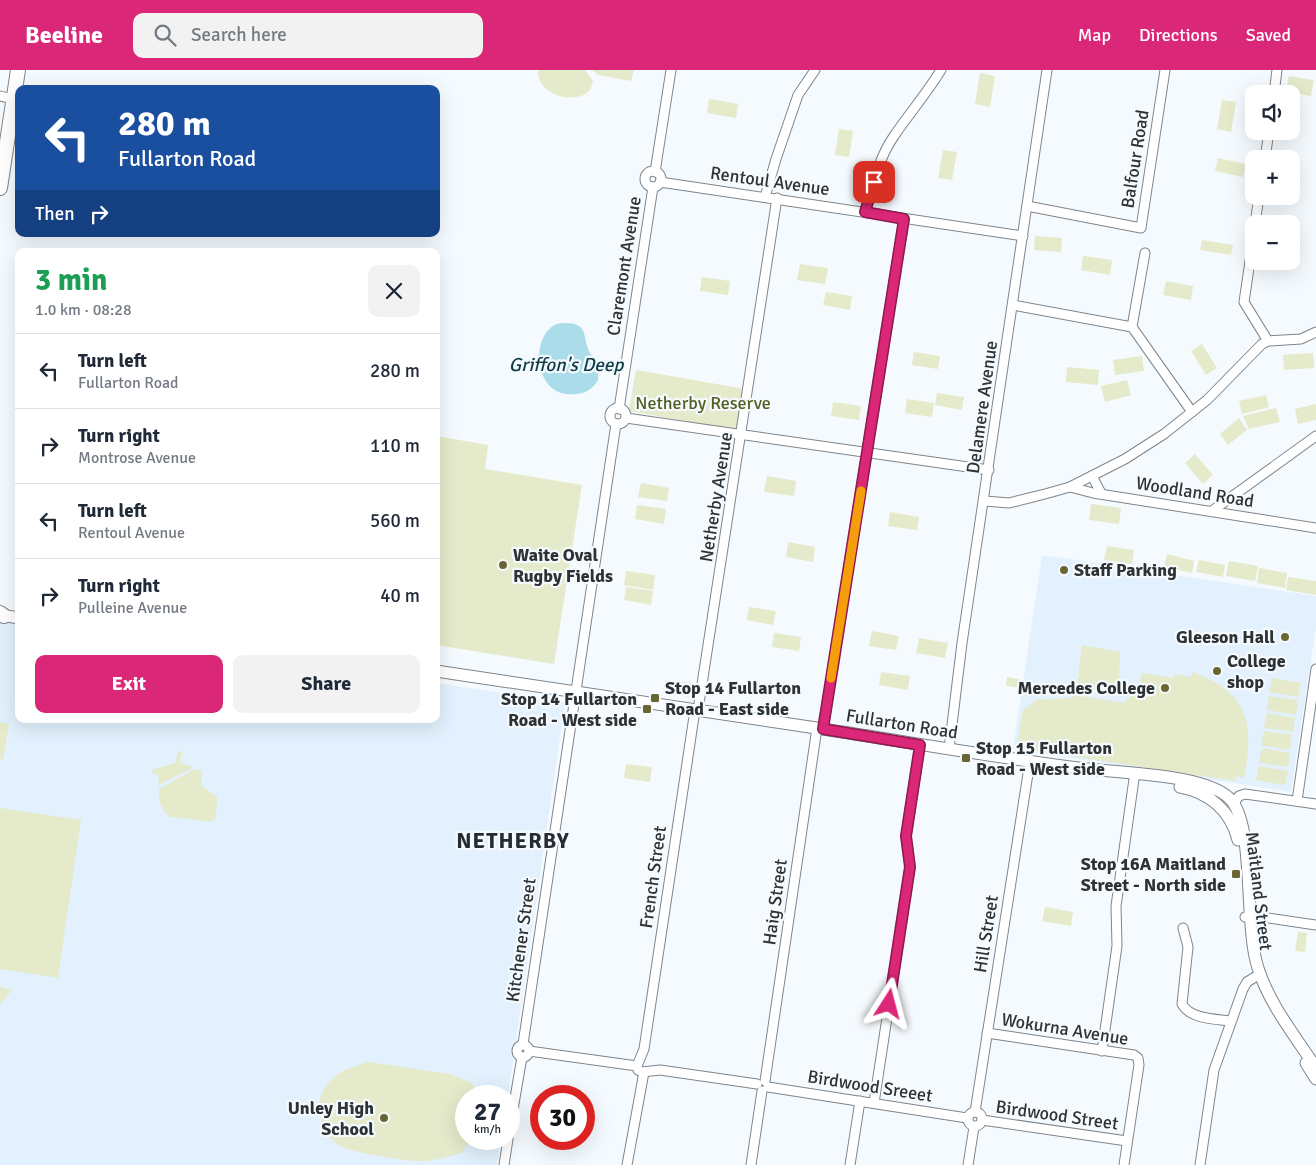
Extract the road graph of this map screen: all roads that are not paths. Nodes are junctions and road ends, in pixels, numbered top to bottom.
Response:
1 (18, 70) edge
2 (670, 70) edge
3 (815, 70) edge
4 (941, 70) edge
5 (1047, 70) edge
6 (1165, 70) edge
7 (1277, 70) edge
8 (1275, 85) edge
9 (7, 98) edge
10 (655, 172) junction
11 (657, 184) junction
12 (0, 188) edge
13 (765, 196) junction
14 (777, 198) junction
15 (1027, 206) junction
16 (865, 212) junction
17 (904, 219) junction
18 (1023, 236) junction
19 (1145, 253) dead end
20 (1249, 270) edge
21 (1013, 305) junction
22 (1132, 327) junction
23 (1316, 332) edge
24 (1268, 341) junction
25 (619, 408) junction
26 (1192, 412) junction
27 (626, 418) junction
28 (616, 424) junction
29 (742, 436) junction
30 (1316, 436) edge
31 (867, 452) junction
32 (989, 470) junction
33 (1092, 476) junction
34 (1070, 487) junction
35 (1101, 493) junction
36 (1230, 498) junction
37 (985, 501) junction
38 (1212, 511) junction
39 (1237, 515) junction
40 (1316, 528) edge
41 (1, 615) edge
42 (15, 617) edge
43 (1316, 669) edge
44 (440, 672) edge
45 (574, 692) junction
46 (696, 710) junction
47 (820, 729) junction
48 (920, 745) junction
49 (949, 749) junction
50 (1030, 761) junction
51 (1095, 770) junction
52 (1134, 779) junction
53 (1210, 798) junction
54 (1297, 801) junction
55 (1234, 803) junction
56 (1316, 804) edge
57 (1235, 829) junction
58 (1247, 917) junction
59 (1316, 926) edge
60 (1183, 928) dead end
61 (1255, 977) junction
62 (1231, 1021) junction
63 (987, 1033) junction
64 (1102, 1050) junction
65 (525, 1051) junction
66 (643, 1067) junction
67 (1316, 1068) edge
68 (1316, 1079) edge
69 (518, 1085) edge
70 (763, 1086) junction
71 (860, 1101) junction
72 (874, 1103) junction
73 (975, 1112) junction
74 (967, 1118) junction
75 (982, 1120) junction
76 (974, 1127) junction
77 (1127, 1141) junction
78 (506, 1150) edge
79 (504, 1165) edge
80 (628, 1165) edge
81 (751, 1165) edge
82 (850, 1165) edge
83 (968, 1165) edge
84 (1124, 1165) edge
85 (1200, 1165) edge

1 - 9 highway
2 - 10 street
3 - 13 street
4 - 16 street
5 - 15 street, Delamere Avenue
6 - 15 street, Balfour Road
7 - 8 street
9 - 12 highway
10 - 11 street
10 - 11 street
11 - 13 street, Rentoul Avenue
11 - 25 street, Claremont Avenue
13 - 14 street, Rentoul Avenue
14 - 16 street, Rentoul Avenue
14 - 29 street, Netherby Avenue
15 - 18 street, Delamere Avenue
16 - 17 street, Rentoul Avenue
17 - 18 street, Rentoul Avenue
17 - 31 street, Haig Street
18 - 21 street, Delamere Avenue
19 - 22 street
20 - 24 street
21 - 22 street
21 - 32 street, Delamere Avenue
22 - 26 street
23 - 24 street
24 - 26 street
25 - 27 street
25 - 28 street
26 - 33 street
27 - 28 street
27 - 29 street
28 - 45 street
29 - 31 street
29 - 46 street, Netherby Avenue
30 - 36 street
31 - 32 street
31 - 47 street, Haig Street
32 - 37 street, Delamere Avenue
33 - 34 street
33 - 35 street
34 - 35 street, Woodland Road
34 - 37 street
35 - 38 street, Woodland Road
36 - 38 street
36 - 39 street
37 - 49 street, Delamere Avenue
38 - 39 street, Woodland Road
39 - 40 street, Woodland Road
41 - 42 main road
43 - 54 street
44 - 45 main road, Fullarton Road
45 - 46 main road, Fullarton Road
45 - 65 street, Kitchener Street
46 - 47 main road, Fullarton Road
46 - 66 street, French Street
47 - 48 main road, Fullarton Road
47 - 70 street, Haig Street
48 - 49 main road, Fullarton Road
48 - 72 street
49 - 50 main road, Fullarton Road
50 - 51 main road, Fullarton Road
50 - 63 street, Hill Street
51 - 52 main road, Fullarton Road
51 - 55 main road, Fullarton Road
52 - 53 main road, Fullarton Road
52 - 64 street
53 - 55 main road
53 - 57 main road, Maitland Street
54 - 55 street
54 - 56 street
55 - 57 main road
55 - 58 main road, Maitland Street
57 - 58 main road, Maitland Street
58 - 59 street
58 - 61 main road, Maitland Street
58 - 67 main road, Maitland Street
60 - 62 street
61 - 62 street, Maitland Street
61 - 68 main road
62 - 85 street, Maitland Street
63 - 64 street, Wokurna Avenue
63 - 73 street, Hill Street
64 - 77 street, Wokurna Avenue
65 - 66 street, Birdwood Sreeet
65 - 69 street, Kitchener Street
66 - 70 street, Birdwood Sreeet
66 - 80 street, French Street
70 - 71 street, Birdwood Sreeet
70 - 81 street, Haig Street
71 - 72 street, Birdwood Sreeet
71 - 82 street
72 - 74 street, Birdwood Sreeet
73 - 74 street
73 - 75 street
74 - 76 street
75 - 76 street
75 - 77 street, Birdwood Street
76 - 83 street
77 - 84 street
78 - 79 street

